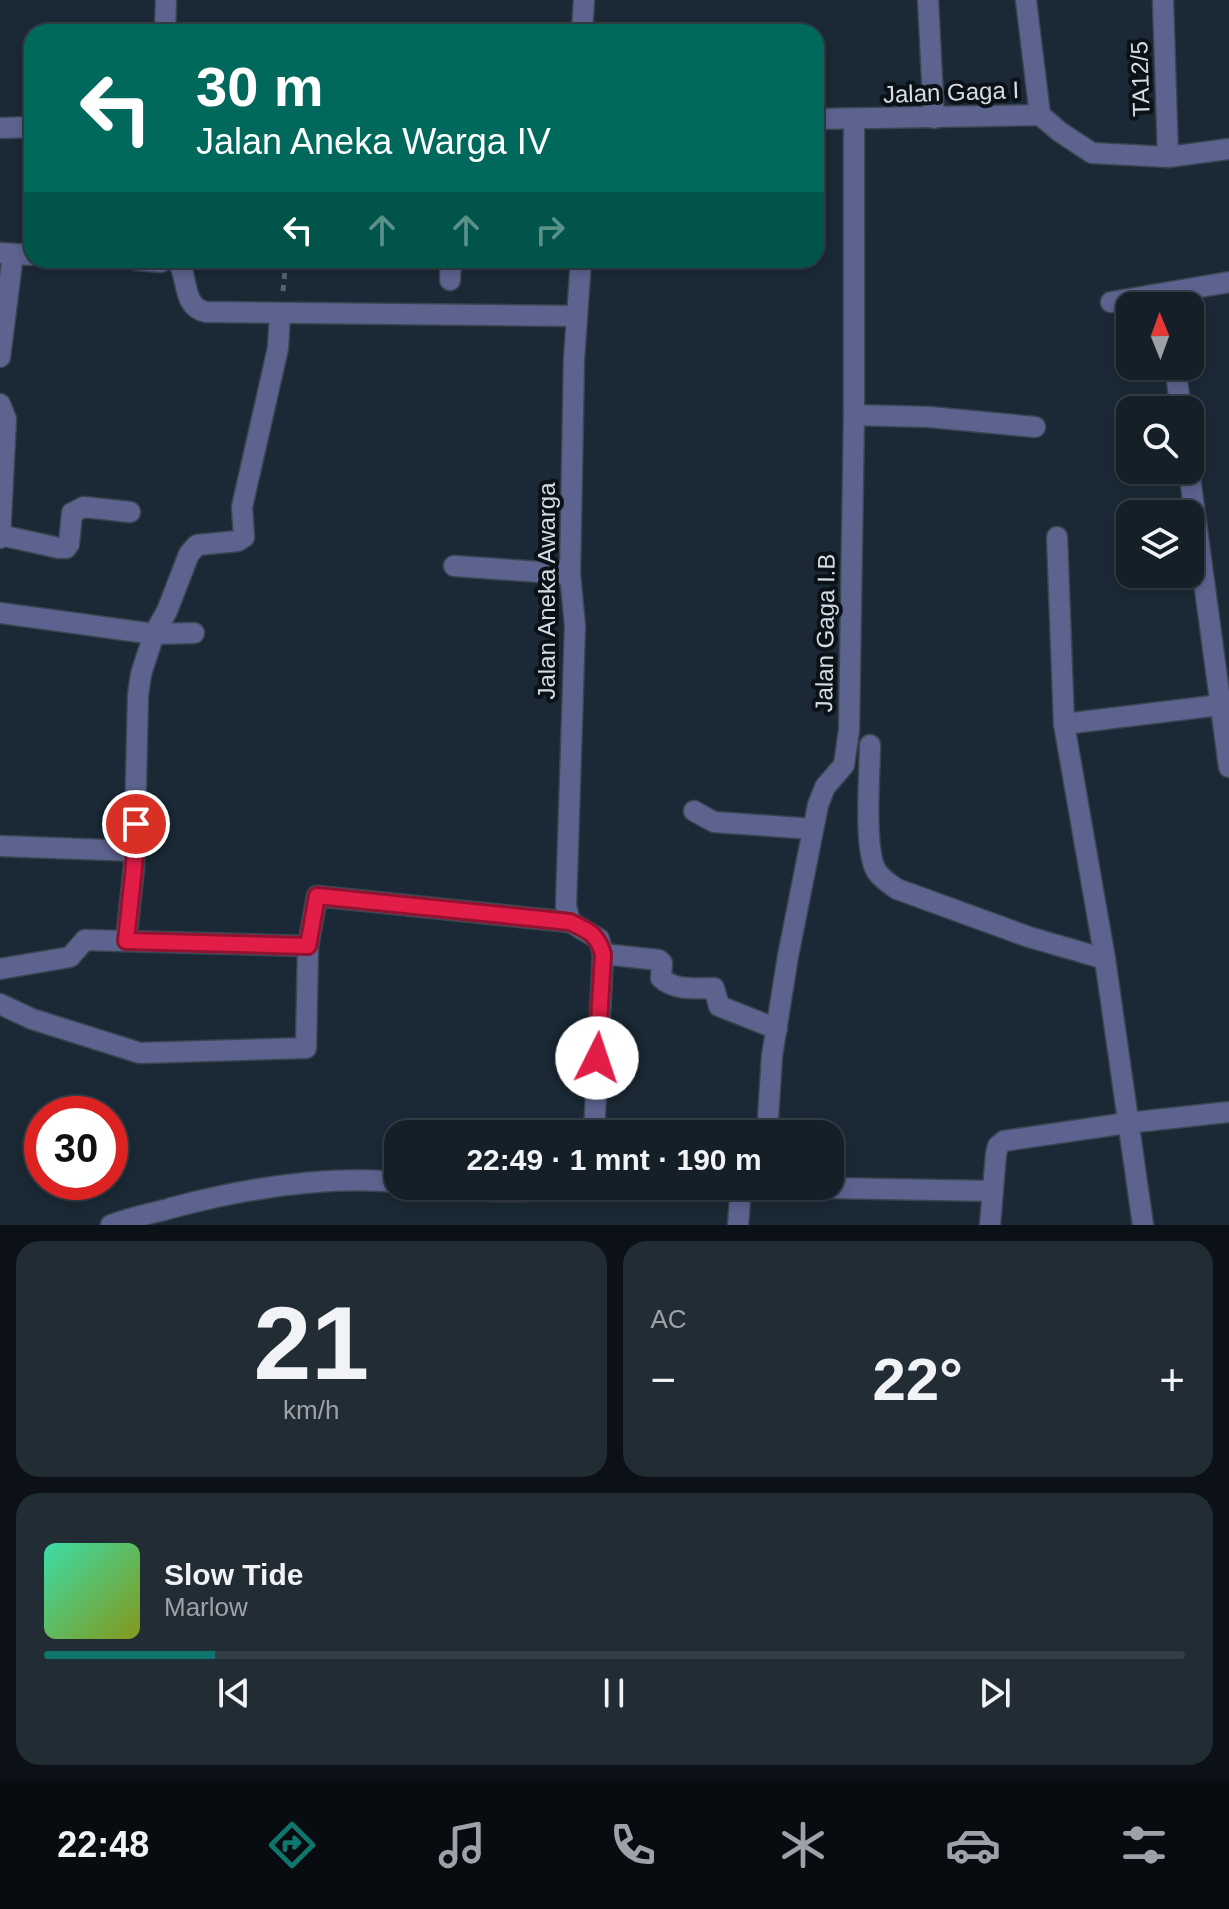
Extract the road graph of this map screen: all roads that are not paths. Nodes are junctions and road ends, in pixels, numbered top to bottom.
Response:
1 (166, 0) edge
2 (584, 0) edge
3 (928, 0) edge
4 (1026, 0) edge
5 (1163, 0) edge
6 (165, 24) edge
7 (582, 24) edge
8 (1040, 115) junction
9 (934, 118) junction
10 (824, 119) edge
11 (854, 121) junction
12 (24, 127) edge
13 (0, 128) edge
14 (1229, 149) edge
15 (1168, 157) junction
16 (15, 254) edge
17 (181, 268) edge
18 (580, 268) edge
19 (1229, 282) edge
20 (1194, 292) edge
21 (1111, 302) dead end
22 (1116, 302) edge
23 (280, 314) junction
24 (576, 316) junction
25 (0, 357) edge
26 (3, 412) edge
27 (854, 415) junction
28 (1035, 427) dead end
29 (1191, 484) edge
30 (130, 512) dead end
31 (0, 536) edge
32 (1057, 537) dead end
33 (454, 566) dead end
34 (570, 574) junction
35 (0, 613) edge
36 (194, 633) dead end
37 (154, 634) junction
38 (1225, 704) edge
39 (1064, 724) junction
40 (870, 745) dead end
41 (1229, 767) edge
42 (694, 811) dead end
43 (813, 829) junction
44 (0, 846) edge
45 (135, 851) junction
46 (570, 922) junction
47 (126, 941) junction
48 (308, 946) junction
49 (603, 954) junction
50 (1105, 959) junction
51 (0, 969) edge
52 (0, 1004) edge
53 (777, 1029) junction
54 (1229, 1112) edge
55 (595, 1120) edge
56 (768, 1120) edge
57 (1127, 1123) junction
58 (384, 1182) edge
59 (844, 1188) edge
60 (992, 1191) junction
61 (735, 1200) edge
62 (170, 1217) edge
63 (111, 1225) edge
64 (738, 1225) edge
65 (990, 1225) edge
66 (1143, 1225) edge

1 - 6 street
2 - 7 street
3 - 9 street
4 - 8 street
5 - 15 street, TA12/5
8 - 9 street, Jalan Gaga I
8 - 15 street, Jalan Gaga I
9 - 11 street, Jalan Gaga I
10 - 11 street, Jalan Gaga I
11 - 27 street, Jalan Gaga I.B
12 - 13 street
14 - 15 street, Jalan Gaga I
16 - 25 street
17 - 23 street
18 - 24 street, Jalan Aneka Awarga
19 - 20 street
21 - 22 street
23 - 24 street
23 - 37 street
24 - 34 street, Jalan Aneka Awarga
26 - 31 street
27 - 28 street
27 - 43 street, Jalan Gaga I.B
29 - 38 street
30 - 31 street
32 - 39 street
33 - 34 street
34 - 46 street, Jalan Aneka Awarga
35 - 37 street
36 - 37 street
37 - 45 street
38 - 39 street
38 - 41 street
39 - 50 street
40 - 50 street
42 - 43 street
43 - 53 street, Jalan Gaga I.B
44 - 45 street
45 - 47 street
46 - 48 street
46 - 49 street
47 - 48 street
47 - 51 street
48 - 52 street
49 - 53 street
49 - 55 street
50 - 57 street
53 - 56 street, Jalan Gaga I.B
54 - 57 street
57 - 60 street
57 - 66 street
58 - 62 street
59 - 60 street
60 - 65 street
61 - 64 street
62 - 63 street

